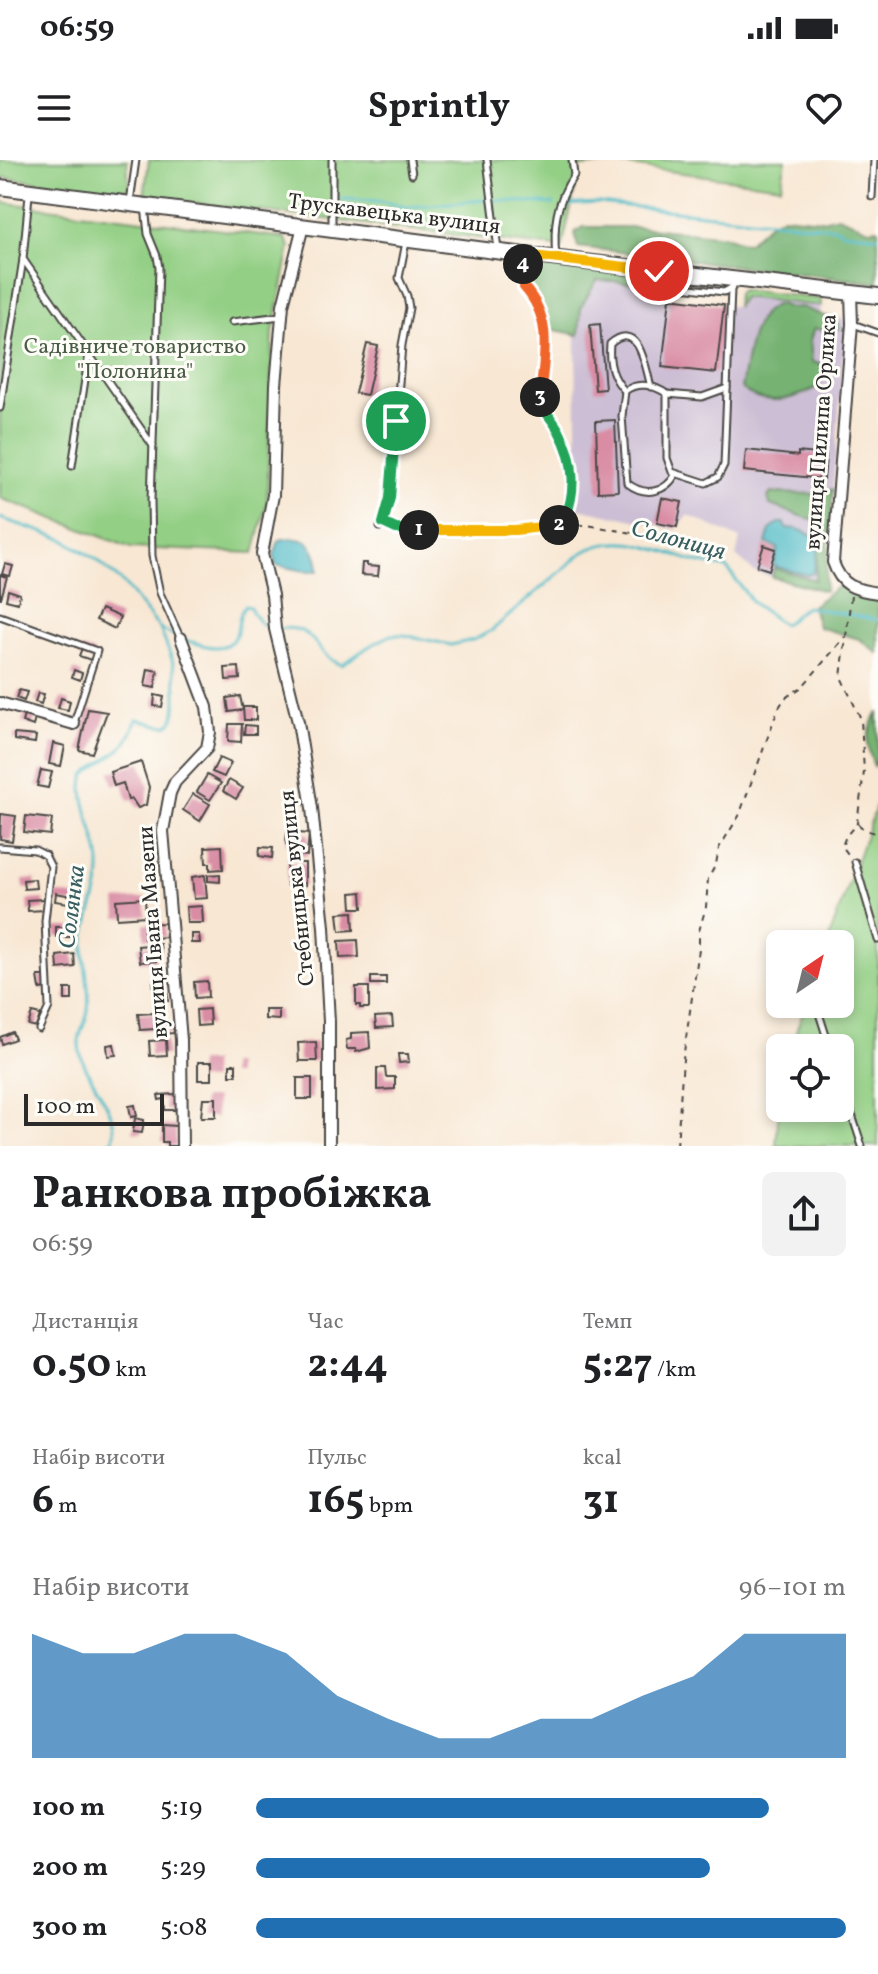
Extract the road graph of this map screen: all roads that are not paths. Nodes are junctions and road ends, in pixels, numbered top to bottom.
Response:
1 (136, 160) edge
2 (332, 160) edge
3 (410, 160) edge
4 (487, 160) edge
5 (572, 160) edge
6 (874, 160) edge
7 (412, 174) dead end
8 (0, 187) edge
9 (29, 191) junction
10 (872, 197) dead end
11 (137, 204) junction
12 (303, 226) junction
13 (332, 228) junction
14 (407, 239) junction
15 (498, 251) junction
16 (556, 258) junction
17 (23, 259) junction
18 (734, 284) junction
19 (851, 293) junction
20 (878, 296) edge
21 (282, 315) junction
22 (232, 322) dead end
23 (852, 324) junction
24 (878, 333) edge
25 (89, 353) junction
26 (651, 387) junction
27 (727, 388) junction
28 (625, 391) junction
29 (667, 394) junction
30 (0, 408) edge
31 (154, 448) junction
32 (72, 466) dead end
33 (676, 474) junction
34 (382, 525) road end
35 (878, 593) edge
36 (0, 616) edge
37 (181, 638) joint
38 (0, 703) edge
39 (74, 724) joint
40 (0, 847) edge
41 (855, 862) road end
42 (878, 940) edge
43 (39, 1029) dead end
44 (854, 1121) edge
45 (182, 1146) edge
46 (329, 1146) edge
47 (862, 1146) edge

1 - 11 lane
2 - 13 lane
3 - 7 lane
4 - 15 lane
5 - 16 lane
6 - 10 lane
8 - 9 street, Трускавецька вулиця
9 - 11 street, Трускавецька вулиця
9 - 17 lane
11 - 12 street, Трускавецька вулиця
11 - 31 lane
12 - 13 street, Трускавецька вулиця
12 - 21 street, Стебницька вулиця
13 - 14 street, Трускавецька вулиця
14 - 15 street, Трускавецька вулиця
14 - 34 lane
15 - 16 street, Трускавецька вулиця
16 - 18 street, Трускавецька вулиця
17 - 25 lane
17 - 30 lane
18 - 19 street, Трускавецька вулиця
18 - 27 lane
19 - 20 street, Трускавецька вулиця
19 - 23 street, вулиця Пилипа Орлика
21 - 22 lane
21 - 46 street, Стебницька вулиця
23 - 24 lane
23 - 35 street, вулиця Пилипа Орлика
25 - 31 lane
25 - 32 lane
26 - 28 lane
26 - 28 lane
26 - 29 lane
27 - 29 lane
27 - 33 lane
28 - 33 lane
29 - 33 lane
31 - 37 lane
36 - 39 lane
37 - 45 street, вулиця Івана Мазепи
38 - 39 street
40 - 43 lane
41 - 42 lane
44 - 47 lane

